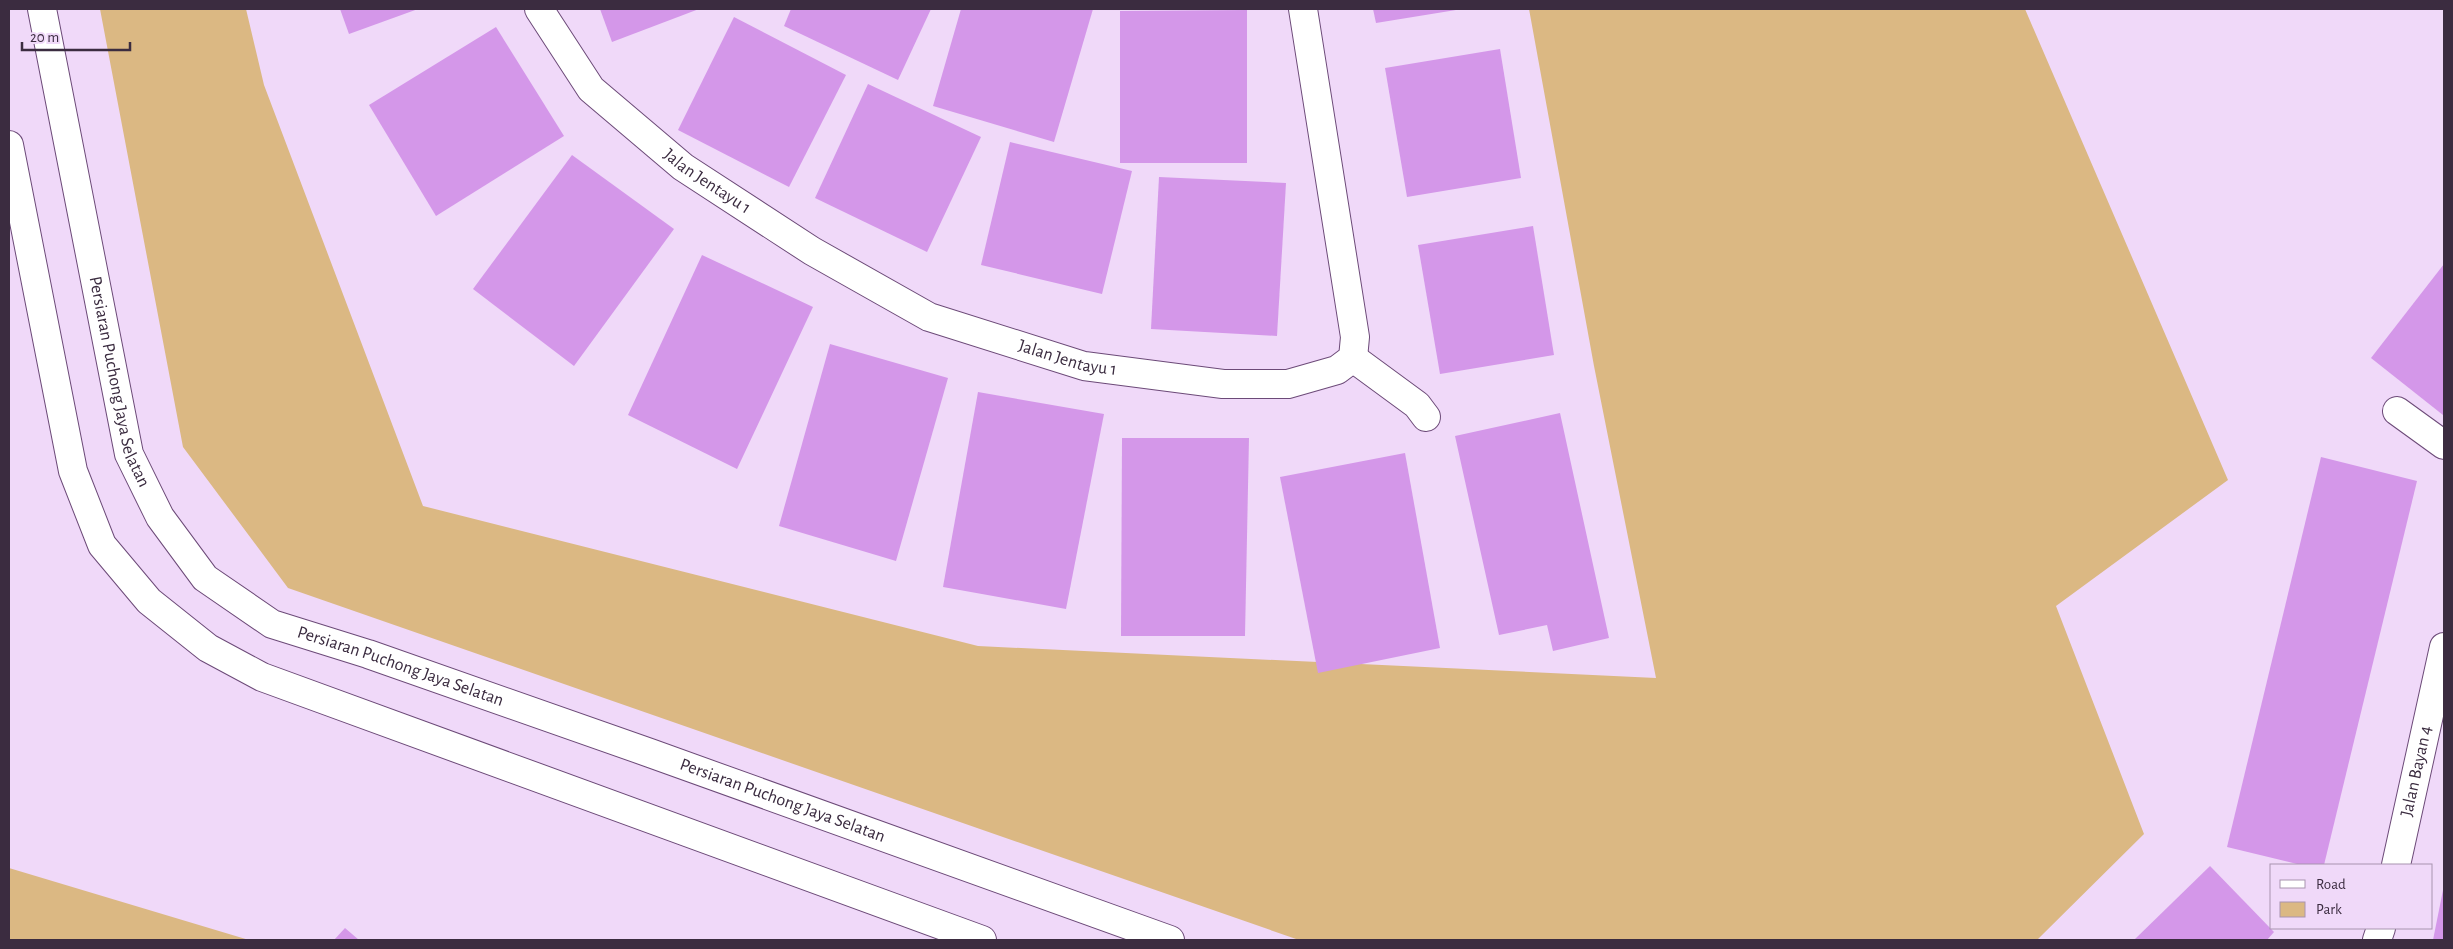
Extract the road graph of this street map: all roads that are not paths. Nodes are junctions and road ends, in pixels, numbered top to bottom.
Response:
1 (42, 9) edge
2 (539, 9) edge
3 (1303, 9) edge
4 (9, 145) edge
5 (1354, 358) junction
6 (2397, 411) dead end
7 (1426, 416) dead end
8 (2444, 445) edge
9 (2444, 646) edge
10 (2396, 864) edge
11 (982, 940) edge
12 (1170, 940) edge

1 - 12 main road, Persiaran Puchong Jaya Selatan
2 - 5 main road, Jalan Jentayu 1
3 - 5 main road
4 - 11 main road
5 - 7 main road
6 - 8 main road
9 - 10 main road, Jalan Bayan 4

